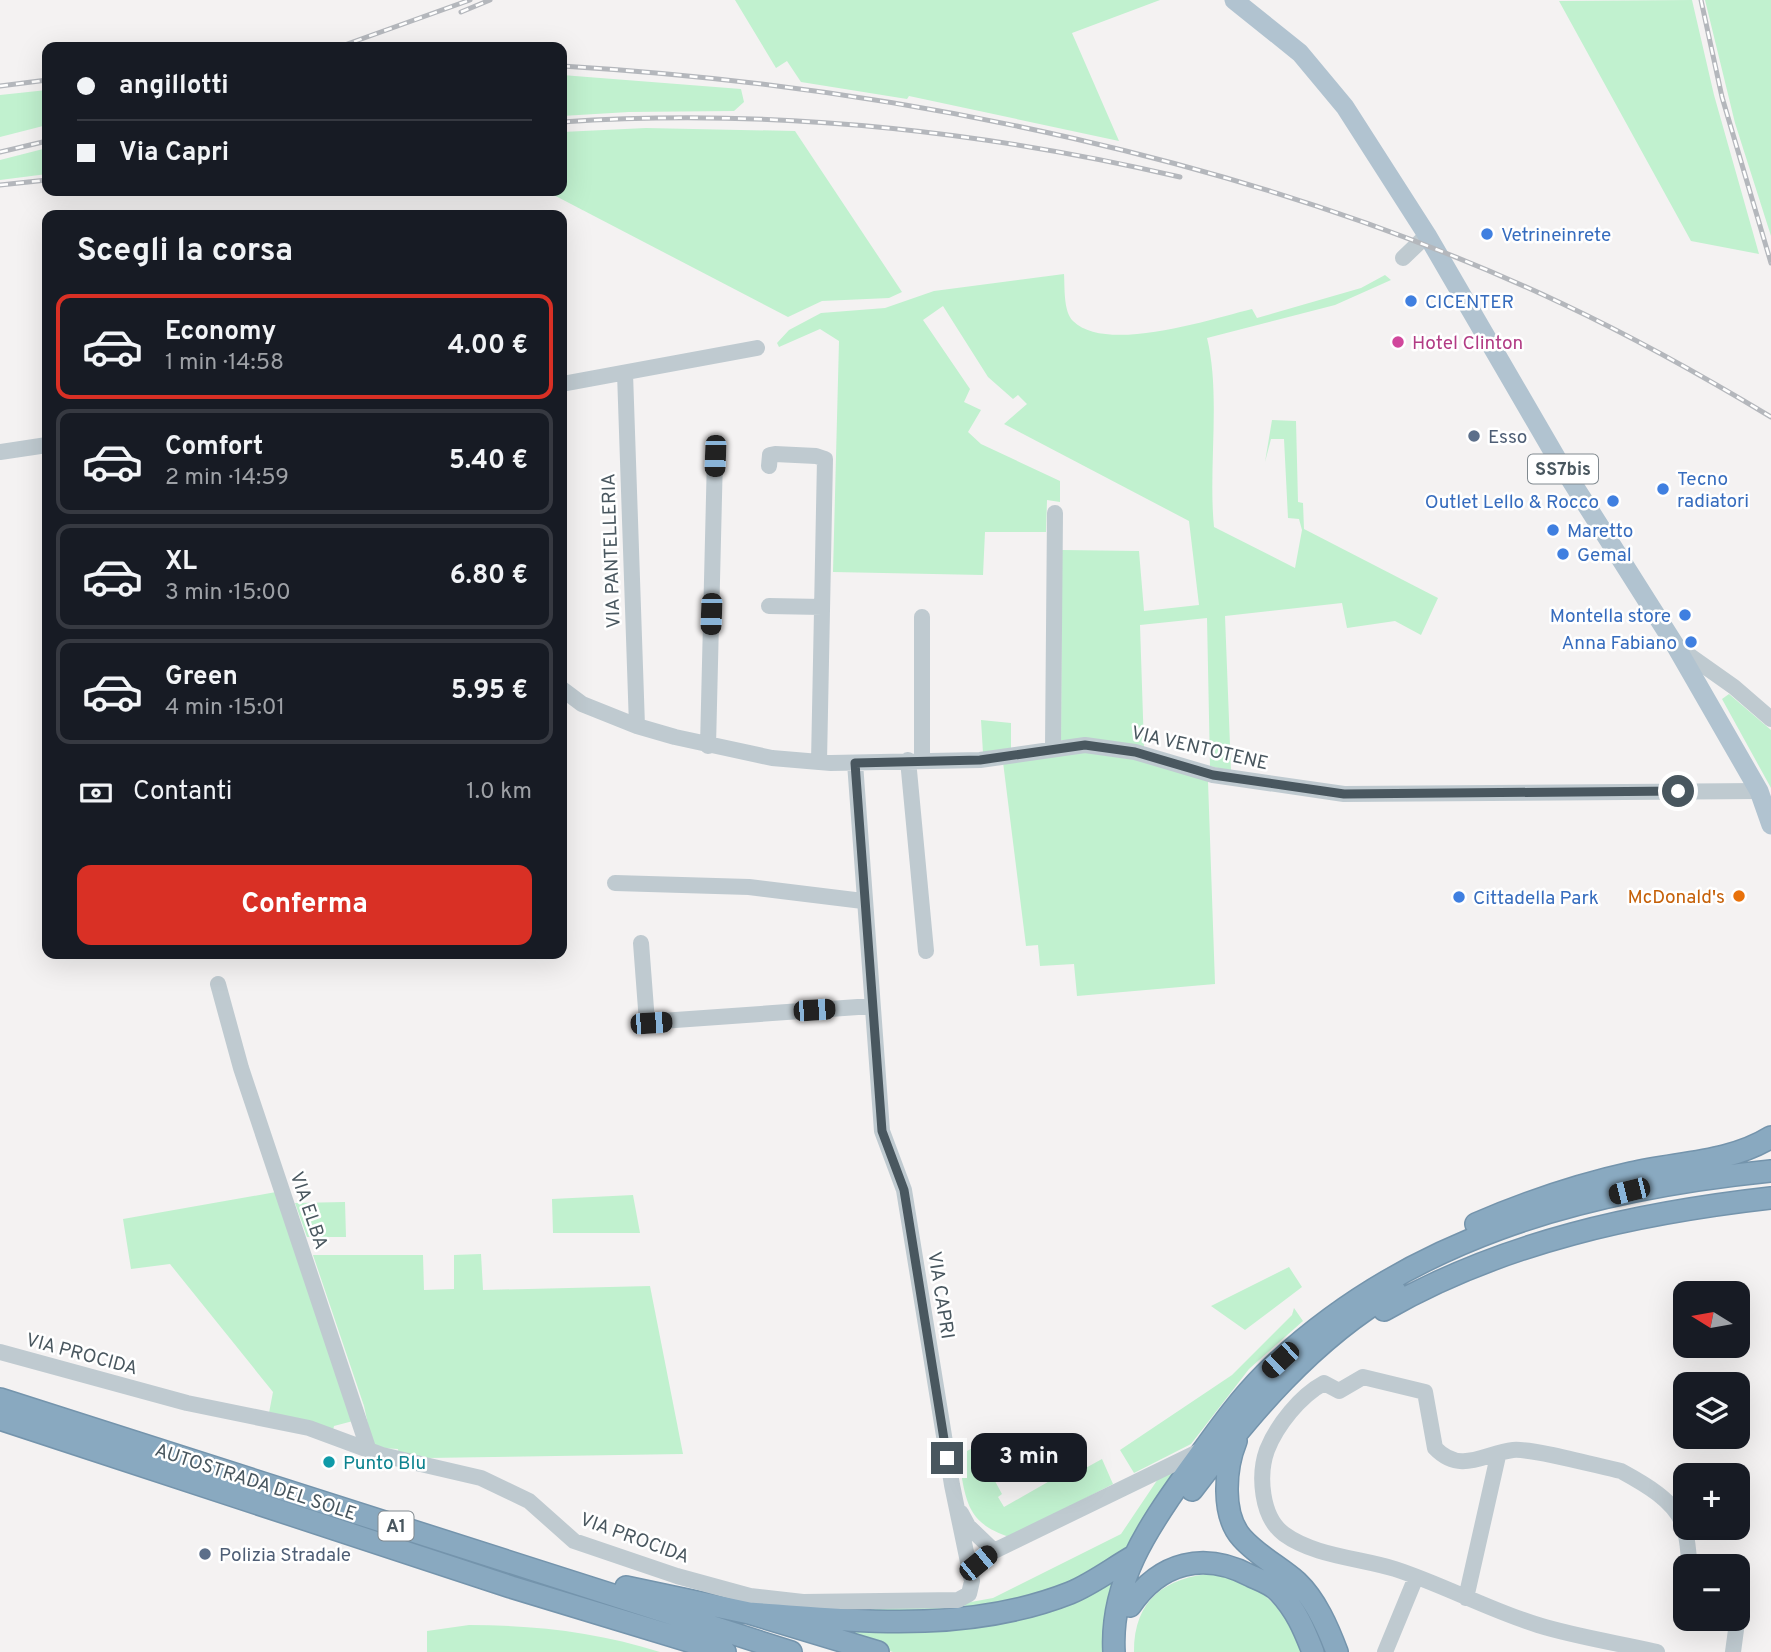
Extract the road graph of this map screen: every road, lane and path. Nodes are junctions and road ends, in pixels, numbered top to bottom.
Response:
1 (1234, 0) edge
2 (1427, 234) junction
3 (1403, 258) dead end
4 (757, 348) dead end
5 (625, 373) junction
6 (567, 383) edge
7 (42, 446) edge
8 (0, 452) edge
9 (715, 456) dead end
10 (769, 466) dead end
11 (1055, 513) dead end
12 (769, 606) dead end
13 (822, 607) junction
14 (922, 617) dead end
15 (1675, 645) junction
16 (1734, 687) junction
17 (567, 693) edge
18 (1706, 699) junction
19 (1771, 719) edge
20 (637, 726) junction
21 (708, 746) junction
22 (1053, 747) junction
23 (915, 761) junction
24 (819, 762) junction
25 (855, 763) junction
26 (1765, 797) edge
27 (1771, 825) edge
28 (615, 883) dead end
29 (863, 901) junction
30 (641, 943) dead end
31 (926, 951) dead end
32 (218, 984) dead end
33 (872, 1006) junction
34 (1767, 1140) edge
35 (1771, 1171) edge
36 (1722, 1184) junction
37 (1771, 1186) edge
38 (1771, 1198) edge
39 (1362, 1295) junction
40 (1322, 1346) junction
41 (0, 1352) edge
42 (1, 1404) edge
43 (1243, 1423) junction
44 (368, 1448) junction
45 (1205, 1449) junction
46 (1498, 1456) junction
47 (959, 1510) junction
48 (994, 1551) junction
49 (1688, 1554) edge
50 (1134, 1556) junction
51 (522, 1566) junction
52 (969, 1571) junction
53 (1416, 1577) junction
54 (1466, 1598) junction
55 (1130, 1606) junction
56 (749, 1614) junction
57 (1736, 1631) edge
58 (710, 1648) edge
59 (726, 1652) edge
60 (791, 1652) edge
61 (878, 1652) edge
62 (1114, 1652) edge
63 (1125, 1652) edge
64 (1312, 1652) edge
65 (1337, 1652) edge
66 (1385, 1652) edge
67 (1657, 1652) edge
68 (1733, 1652) edge

1 - 2 main road, SS7bis
2 - 3 street
2 - 15 main road, SS7bis
4 - 5 street
5 - 6 street
5 - 20 street, VIA PANTELLERIA
7 - 8 street
9 - 21 street
10 - 13 street
11 - 22 street
12 - 13 street
13 - 24 street
14 - 23 street
15 - 16 street
15 - 18 main road, SS7bis
16 - 18 street
16 - 19 street
17 - 20 street, VIA VENTOTENE
18 - 26 main road, SS7bis
20 - 21 street, VIA VENTOTENE
21 - 24 street, VIA VENTOTENE
22 - 23 street, VIA VENTOTENE
22 - 26 street, VIA VENTOTENE
23 - 25 street, VIA VENTOTENE
23 - 31 street
24 - 25 street, VIA VENTOTENE
25 - 29 street, VIA CAPRI
26 - 27 main road, SS7bis
28 - 29 street
29 - 33 street, VIA CAPRI
30 - 33 street
32 - 44 street, VIA ELBA
33 - 47 street, VIA CAPRI
34 - 39 highway
35 - 36 highway
36 - 37 highway
36 - 39 highway
36 - 40 highway
38 - 40 highway
39 - 45 highway
40 - 43 highway
41 - 44 street, VIA PROCIDA
42 - 51 highway, AUTOSTRADA DEL SOLE / A1
42 - 58 highway, AUTOSTRADA DEL SOLE / A1
43 - 55 highway
43 - 65 highway
44 - 52 street, VIA PROCIDA
45 - 48 street
45 - 50 highway
46 - 49 street
46 - 53 street
46 - 54 street
47 - 48 street
47 - 52 street, VIA CAPRI
48 - 52 street
50 - 56 highway
50 - 62 highway
51 - 56 highway
51 - 60 highway, AUTOSTRADA DEL SOLE / A1
53 - 54 street
53 - 66 street
54 - 67 street
55 - 63 highway
55 - 64 highway
56 - 61 highway
57 - 68 street
58 - 59 highway, AUTOSTRADA DEL SOLE / A1

